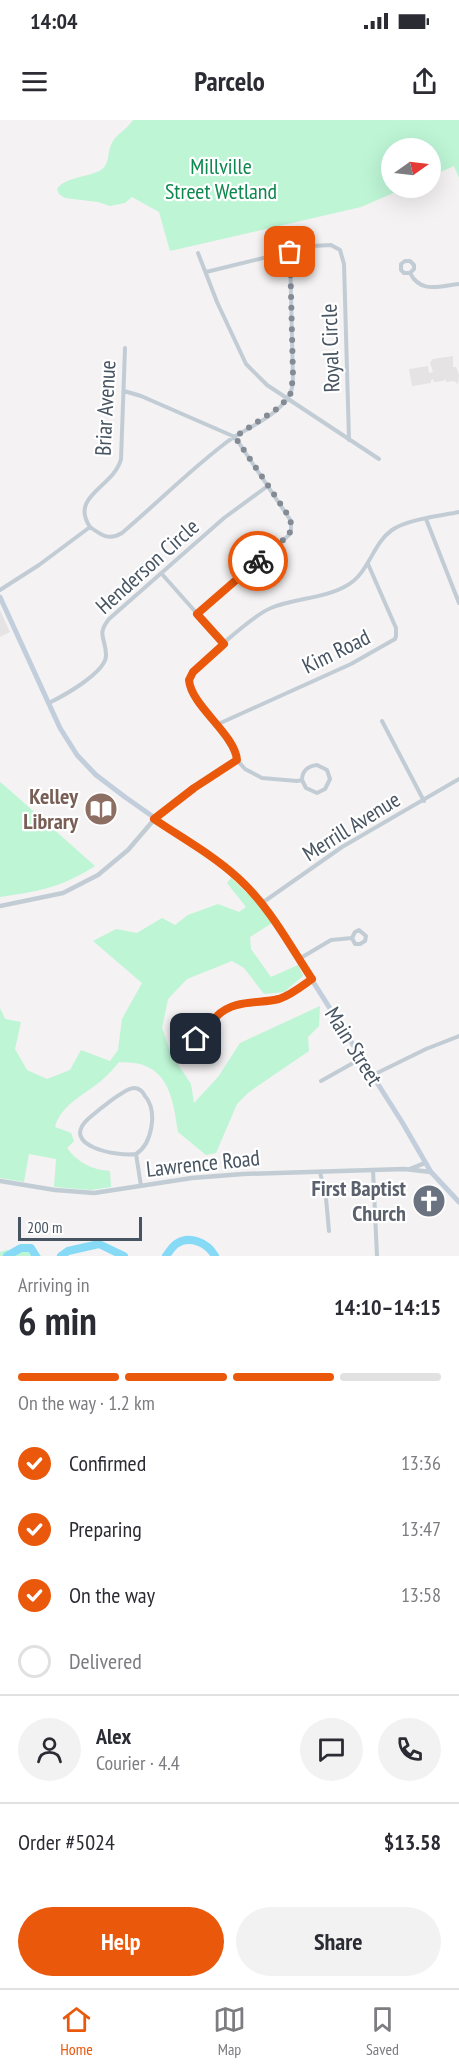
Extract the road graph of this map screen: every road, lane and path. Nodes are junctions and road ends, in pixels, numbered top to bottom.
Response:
1 (290, 252) junction
2 (198, 253) dead end
3 (206, 272) junction
4 (410, 273) dead end
5 (459, 284) edge
6 (125, 348) dead end
7 (124, 391) junction
8 (288, 399) junction
9 (235, 437) junction
10 (349, 440) junction
11 (379, 459) dead end
12 (269, 485) junction
13 (459, 512) edge
14 (426, 519) junction
15 (90, 527) junction
16 (368, 564) junction
17 (161, 573) junction
18 (0, 590) edge
19 (0, 597) edge
20 (459, 603) edge
21 (197, 614) junction
22 (224, 644) junction
23 (48, 703) junction
24 (382, 721) dead end
25 (216, 724) junction
26 (237, 760) junction
27 (459, 779) edge
28 (302, 780) junction
29 (424, 801) junction
30 (154, 819) junction
31 (262, 903) junction
32 (0, 906) edge
33 (352, 938) dead end
34 (299, 959) junction
35 (312, 979) junction
36 (215, 1017) junction
37 (459, 1036) edge
38 (362, 1058) junction
39 (373, 1075) junction
40 (321, 1081) dead end
41 (136, 1154) junction
42 (425, 1163) junction
43 (410, 1169) junction
44 (373, 1170) junction
45 (320, 1172) junction
46 (431, 1172) junction
47 (0, 1181) edge
48 (141, 1186) junction
49 (459, 1202) edge
50 (329, 1231) dead end
51 (377, 1256) edge

1 - 3 street, Royal Circle
1 - 8 street
1 - 10 street, Royal Circle
2 - 3 street, Royal Circle
3 - 8 street, Royal Circle
4 - 5 street
6 - 7 street, Briar Avenue
7 - 9 street
7 - 15 street, Briar Avenue
8 - 9 street
8 - 10 street, Royal Circle
9 - 12 street
9 - 15 street
10 - 11 street, Royal Circle
12 - 17 street, Henderson Circle
12 - 21 street
13 - 14 street
14 - 16 street
14 - 20 street
15 - 18 street
16 - 22 street
16 - 25 street, Kim Road
17 - 21 street
17 - 23 street, Henderson Circle
19 - 23 main road, Main Street
21 - 22 street
22 - 25 street
23 - 30 main road, Main Street
24 - 29 street
25 - 26 street
26 - 28 street
26 - 30 street
27 - 29 street, Merrill Avenue
28 - 28 street
29 - 31 street, Merrill Avenue
30 - 31 main road, Main Street
30 - 32 street
31 - 34 main road, Main Street
33 - 34 street
34 - 35 main road, Main Street
35 - 36 street
35 - 38 main road, Main Street
36 - 36 street
37 - 39 street
38 - 39 main road, Main Street
38 - 40 street
39 - 42 main road, Main Street
41 - 41 street
41 - 48 street
42 - 43 street, Lawrence Road
42 - 46 main road, Main Street
43 - 44 street, Lawrence Road
43 - 46 street, Lawrence Road
44 - 45 street, Lawrence Road
44 - 51 street
45 - 48 street, Lawrence Road
45 - 50 street
46 - 49 main road, Main Street
47 - 48 street, Lawrence Road

